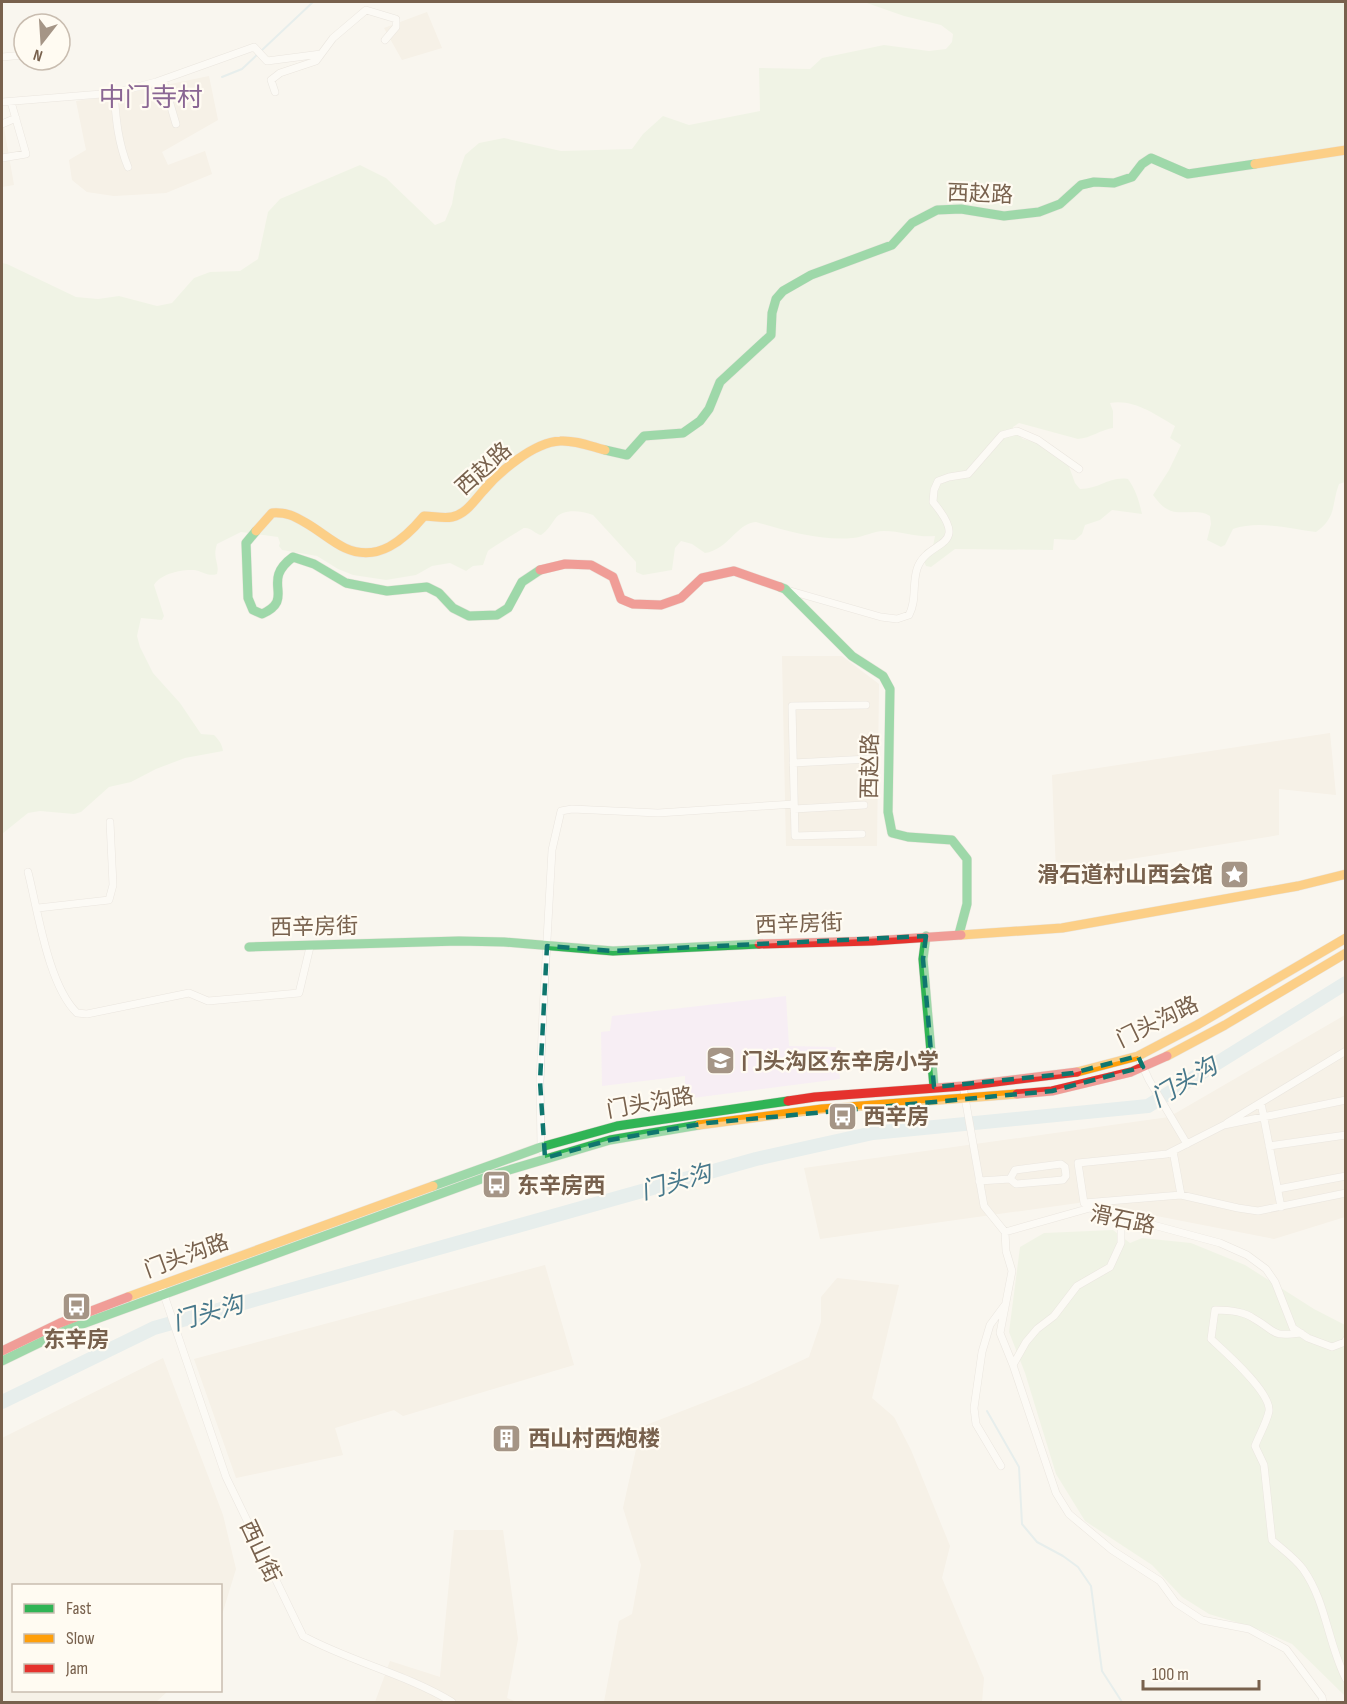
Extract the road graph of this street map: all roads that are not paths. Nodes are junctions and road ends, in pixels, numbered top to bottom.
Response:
1 (385, 40) dead end
2 (321, 54) junction
3 (163, 80) junction
4 (275, 92) dead end
5 (114, 93) junction
6 (2, 102) edge
7 (11, 102) junction
8 (15, 118) junction
9 (176, 123) dead end
10 (2, 124) edge
11 (1346, 150) edge
12 (2, 158) edge
13 (128, 167) dead end
14 (1079, 469) dead end
15 (785, 589) junction
16 (866, 705) dead end
17 (869, 759) dead end
18 (793, 763) junction
19 (864, 806) dead end
20 (794, 807) junction
21 (111, 822) dead end
22 (862, 834) dead end
23 (28, 872) dead end
24 (1346, 874) edge
25 (38, 908) junction
26 (959, 934) junction
27 (926, 936) junction
28 (1346, 938) edge
29 (547, 946) junction
30 (249, 947) dead end
31 (310, 947) junction
32 (1346, 953) edge
33 (1346, 1051) edge
34 (1138, 1056) junction
35 (1143, 1067) junction
36 (963, 1086) junction
37 (934, 1087) junction
38 (965, 1098) junction
39 (1346, 1100) edge
40 (1261, 1103) junction
41 (1264, 1118) junction
42 (1224, 1125) junction
43 (1346, 1135) edge
44 (1187, 1144) junction
45 (1269, 1146) junction
46 (541, 1147) junction
47 (1173, 1151) junction
48 (545, 1158) junction
49 (1346, 1176) edge
50 (1010, 1179) junction
51 (979, 1181) junction
52 (1278, 1189) junction
53 (1346, 1193) edge
54 (1182, 1195) junction
55 (1281, 1207) junction
56 (1121, 1216) junction
57 (1005, 1232) junction
58 (162, 1290) junction
59 (1004, 1306) junction
60 (1301, 1333) junction
61 (1346, 1340) edge
62 (2, 1351) edge
63 (2, 1361) edge
64 (1013, 1365) junction
65 (1001, 1466) dead end
66 (1346, 1679) edge
67 (452, 1702) edge
68 (1323, 1702) edge

1 - 2 street
2 - 3 street
2 - 4 street
3 - 5 street
3 - 9 street
5 - 7 street
5 - 13 street
6 - 7 street
7 - 8 street
8 - 10 street
8 - 12 street
11 - 15 street, 西赵路
14 - 15 street
15 - 26 street, 西赵路
16 - 18 street
17 - 18 street
18 - 20 street
19 - 20 street
20 - 22 street
20 - 29 street
21 - 25 street
23 - 25 street
24 - 26 street, 西辛房街
25 - 31 street
26 - 27 street, 西辛房街
27 - 29 street, 西辛房街
27 - 37 street
28 - 34 street, 门头沟路
29 - 31 street, 西辛房街
29 - 46 street
30 - 31 street, 西辛房街
32 - 35 street, 门头沟路
33 - 40 street
34 - 35 street
34 - 36 street, 门头沟路
35 - 38 street, 门头沟路
35 - 44 street
36 - 37 street, 门头沟路
36 - 38 street
37 - 46 street, 门头沟路
38 - 48 street, 门头沟路
38 - 51 street
39 - 41 street
40 - 41 street
40 - 42 street
41 - 42 street
41 - 45 street
42 - 44 street
43 - 45 street
44 - 47 street
45 - 52 street
46 - 48 street
46 - 58 street, 门头沟路
47 - 54 street
47 - 54 street
48 - 58 street, 门头沟路
49 - 52 street
50 - 50 street
50 - 51 street
51 - 57 street
52 - 55 street
53 - 55 street
54 - 55 street
56 - 57 street, 滑石路
56 - 60 street, 滑石路
56 - 64 street
57 - 59 street
58 - 62 street, 门头沟路
58 - 63 street, 门头沟路
58 - 67 street, 西山街
59 - 64 street
59 - 65 street
60 - 61 street
60 - 66 street
64 - 68 street

